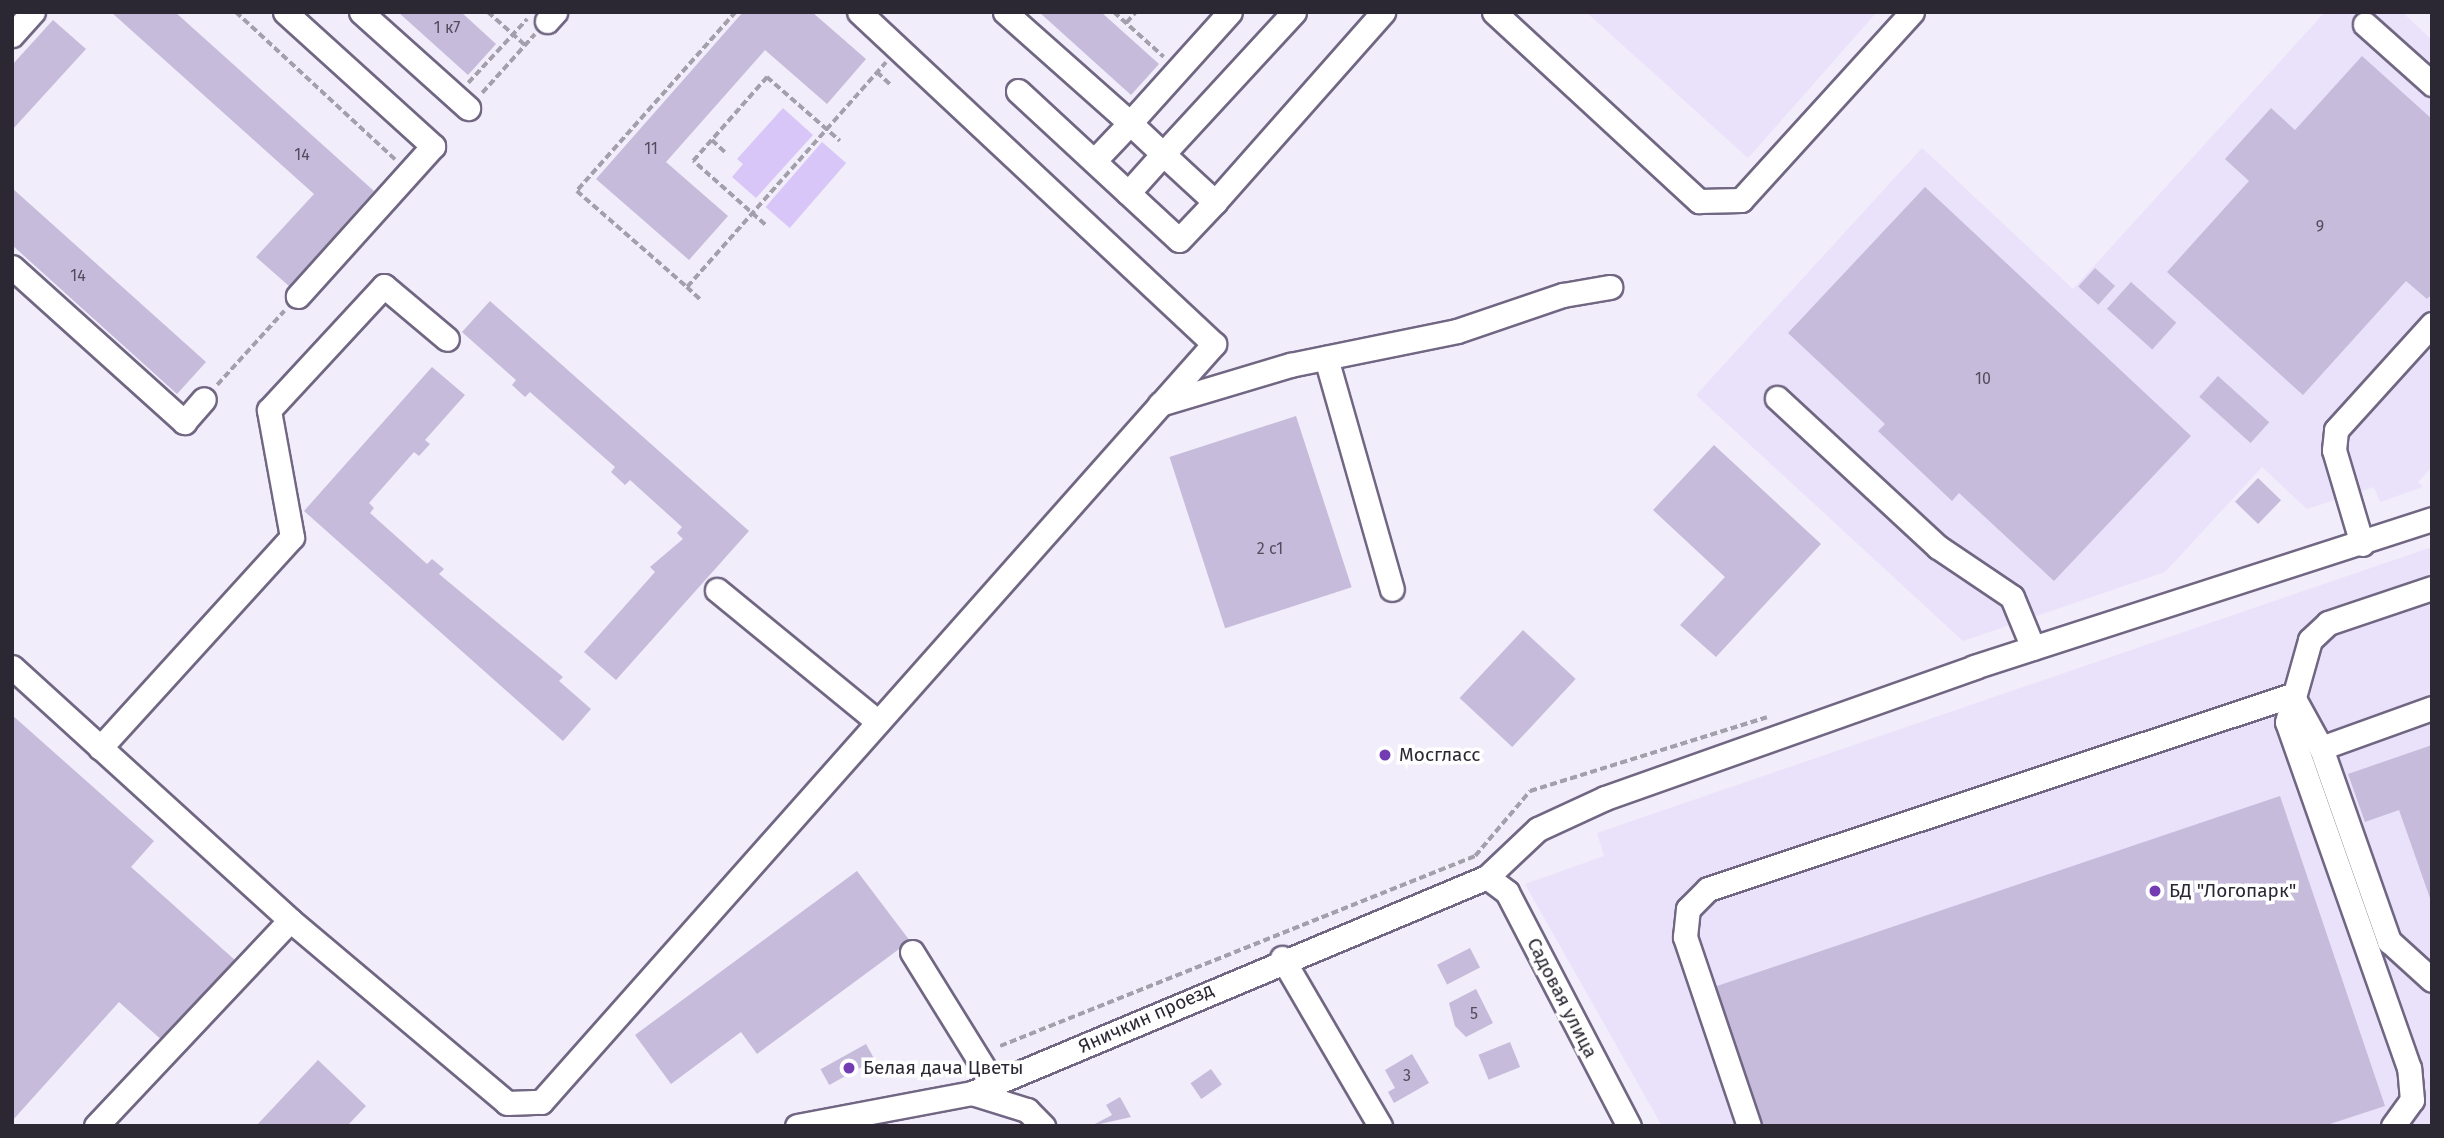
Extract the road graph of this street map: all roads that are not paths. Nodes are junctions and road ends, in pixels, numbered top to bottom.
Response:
1 (33, 12) edge
2 (285, 12) edge
3 (361, 12) edge
4 (859, 12) edge
5 (1005, 12) edge
6 (1230, 12) edge
7 (1294, 12) edge
8 (1383, 12) edge
9 (1494, 12) edge
10 (1912, 12) edge
11 (2365, 24) dead end
12 (12, 35) edge
13 (2432, 85) edge
14 (1018, 91) dead end
15 (468, 108) road end
16 (1130, 123) junction
17 (1163, 154) junction
18 (1094, 161) junction
19 (1128, 193) junction
20 (1215, 202) junction
21 (12, 267) edge
22 (1610, 287) dead end
23 (298, 296) road end
24 (2432, 324) edge
25 (447, 339) dead end
26 (1326, 358) junction
27 (1777, 398) dead end
28 (204, 399) road end
29 (1160, 404) junction
30 (2432, 520) edge
31 (2362, 544) junction
32 (2432, 588) edge
33 (1392, 589) dead end
34 (717, 590) dead end
35 (2033, 648) junction
36 (12, 667) edge
37 (2292, 695) junction
38 (2432, 708) edge
39 (878, 722) junction
40 (100, 748) junction
41 (2321, 748) junction
42 (1487, 877) junction
43 (290, 920) junction
44 (912, 952) dead end
45 (1282, 958) junction
46 (2432, 980) edge
47 (994, 1084) junction
48 (972, 1093) junction
49 (96, 1126) edge
50 (797, 1126) edge
51 (1043, 1126) edge
52 (1380, 1126) edge
53 (1629, 1126) edge
54 (1749, 1126) edge
55 (2393, 1126) edge

1 - 12 street
2 - 23 street
3 - 15 street
4 - 29 street
5 - 16 street
6 - 16 street
7 - 17 street
8 - 20 street
9 - 10 street
11 - 13 street
14 - 18 street
16 - 17 street
16 - 18 street
17 - 19 street
17 - 20 street
18 - 19 street
19 - 20 street
21 - 28 street
22 - 26 street
24 - 31 street
25 - 40 street
26 - 29 street
26 - 33 street
27 - 35 street
29 - 39 street
30 - 31 street
31 - 35 street
32 - 37 street
34 - 39 street
35 - 42 street
36 - 40 street
37 - 41 street
37 - 54 street
37 - 55 street
38 - 41 street
39 - 43 street
40 - 43 street
41 - 46 street
42 - 45 street, Яничкин проезд
42 - 53 street, Садовая улица
43 - 49 street
44 - 47 street
45 - 47 street, Яничкин проезд
45 - 52 street
47 - 48 street, Яничкин проезд
48 - 50 street, Яничкин проезд
48 - 51 street

